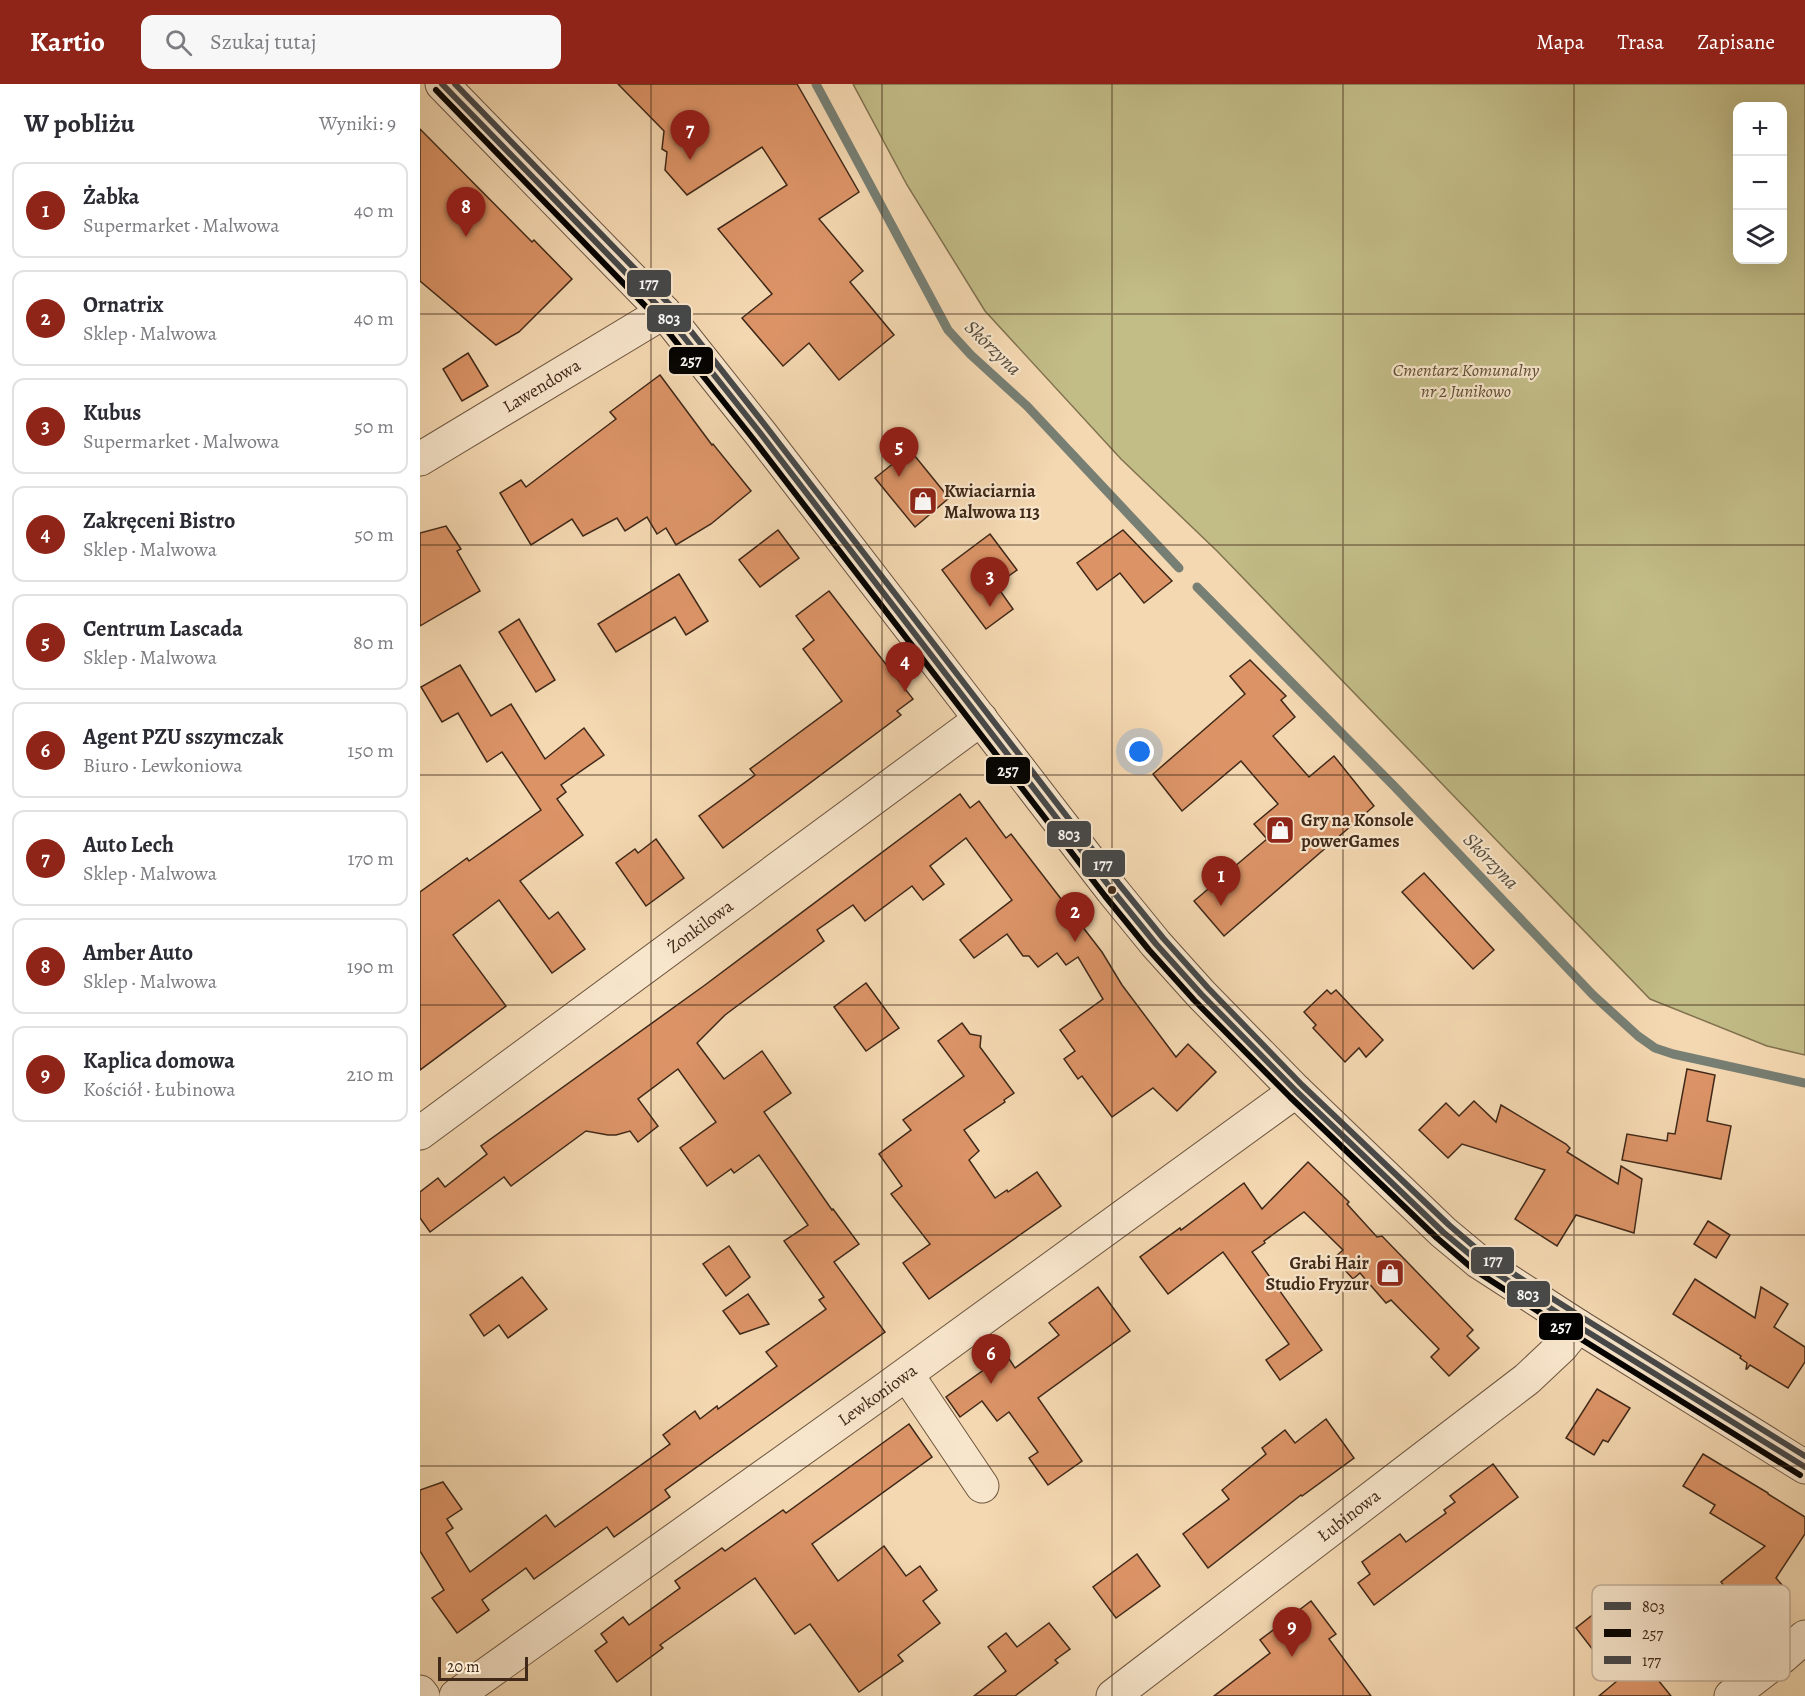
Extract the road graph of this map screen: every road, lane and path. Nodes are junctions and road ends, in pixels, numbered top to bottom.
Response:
1 (442, 84) edge
2 (664, 312) junction
3 (420, 459) edge
4 (981, 719) junction
5 (1296, 1091) junction
6 (420, 1133) edge
7 (1578, 1326) junction
8 (916, 1388) dead end
9 (1805, 1467) edge
10 (982, 1486) dead end
11 (1805, 1637) edge
12 (1790, 1650) edge
13 (1751, 1681) edge
14 (420, 1692) edge
15 (423, 1696) edge
16 (456, 1696) edge
17 (1113, 1696) edge
18 (1731, 1696) edge

1 - 2 street
2 - 3 street, Lawendowa
2 - 4 street
4 - 5 street
4 - 6 street, Żonkilowa
5 - 7 street
5 - 16 street, Lewkoniowa
7 - 9 street
7 - 17 street, Łubinowa
8 - 10 street
11 - 12 street
13 - 18 street
14 - 15 street

